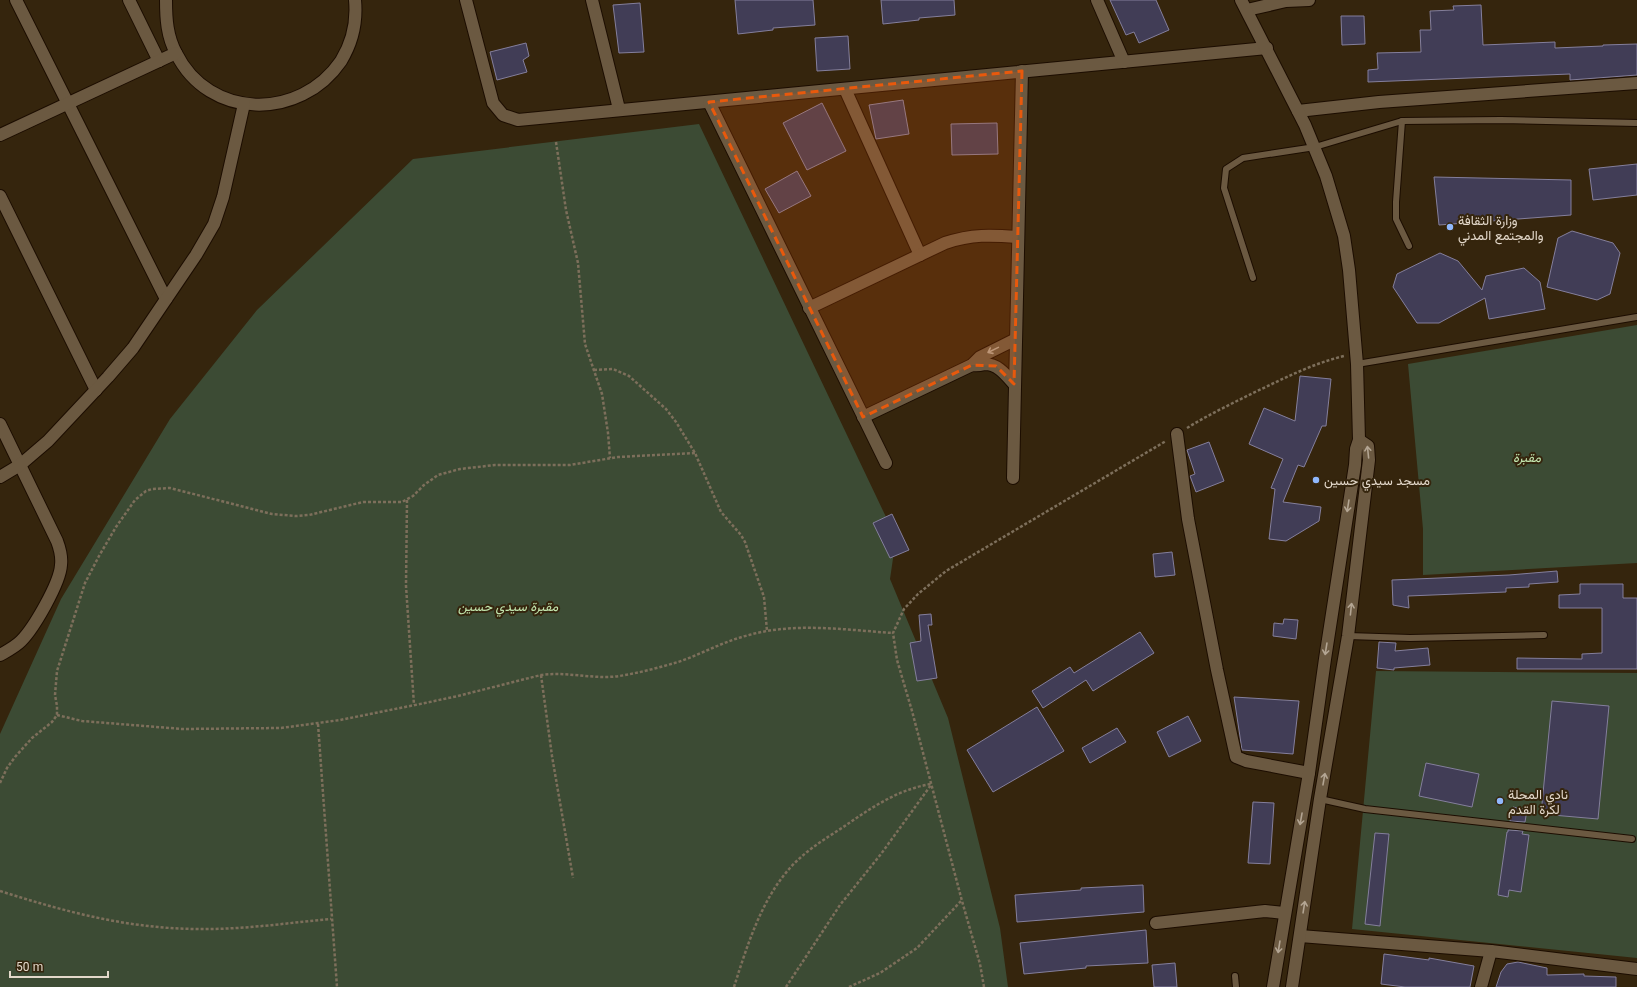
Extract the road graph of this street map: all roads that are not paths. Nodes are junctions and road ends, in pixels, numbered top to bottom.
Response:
1 (16, 0) edge
2 (129, 0) edge
3 (166, 0) edge
4 (355, 0) edge
5 (466, 0) edge
6 (592, 0) edge
7 (1097, 0) edge
8 (1309, 0) edge
9 (1244, 5) edge
10 (1267, 48) junction
11 (176, 53) junction
12 (159, 61) junction
13 (1124, 62) junction
14 (1022, 72) junction
15 (1637, 83) edge
16 (845, 89) junction
17 (709, 102) junction
18 (68, 104) junction
19 (244, 104) junction
20 (619, 110) junction
21 (1298, 111) junction
22 (1402, 121) junction
23 (1637, 123) edge
24 (0, 135) edge
25 (1315, 147) junction
26 (0, 196) edge
27 (1018, 237) junction
28 (1409, 246) dead end
29 (920, 255) junction
30 (1253, 278) dead end
31 (166, 299) junction
32 (809, 308) junction
33 (1637, 317) edge
34 (1016, 339) junction
35 (1357, 359) junction
36 (972, 365) junction
37 (1014, 384) junction
38 (96, 390) junction
39 (863, 417) junction
40 (0, 424) edge
41 (1176, 434) road end
42 (1359, 440) junction
43 (886, 463) dead end
44 (20, 465) junction
45 (0, 477) edge
46 (1013, 478) dead end
47 (1544, 635) dead end
48 (1348, 636) junction
49 (0, 654) edge
50 (1309, 773) junction
51 (1320, 799) junction
52 (1632, 839) dead end
53 (1284, 913) junction
54 (1156, 923) dead end
55 (1300, 936) junction
56 (1491, 951) junction
57 (1637, 969) edge
58 (1236, 976) dead end
59 (1236, 987) edge
60 (1273, 987) edge
61 (1292, 987) edge
62 (1481, 987) edge

1 - 18 street
2 - 12 street
3 - 11 street
4 - 19 street
5 - 20 street
6 - 20 street
7 - 13 street
8 - 9 street
9 - 10 street
10 - 13 street
10 - 21 street
11 - 12 street
11 - 19 street
12 - 18 street
13 - 14 street
14 - 16 street
14 - 27 street
15 - 21 street
16 - 17 street
16 - 29 street
17 - 20 street
17 - 32 street
18 - 24 street
18 - 31 street
19 - 31 street
21 - 25 street
22 - 23 lane
22 - 25 lane
22 - 28 lane
25 - 30 lane
25 - 35 street
26 - 38 street
27 - 29 street
27 - 34 street
29 - 32 street
31 - 38 street
32 - 39 street
33 - 35 lane
34 -> 36 street
34 - 37 street
35 - 42 street
36 - 37 street
36 - 39 street
37 - 46 street
38 - 44 street
39 - 43 street
40 - 44 street
41 - 50 street
48 -> 42 street
42 -> 50 street
44 - 45 street
44 - 49 street
47 - 48 lane
51 -> 48 street
50 -> 53 street
51 - 52 lane
55 -> 51 street
53 - 54 street
53 -> 60 street
55 - 56 street
55 - 61 street
56 - 57 street
56 - 62 street
58 - 59 lane

